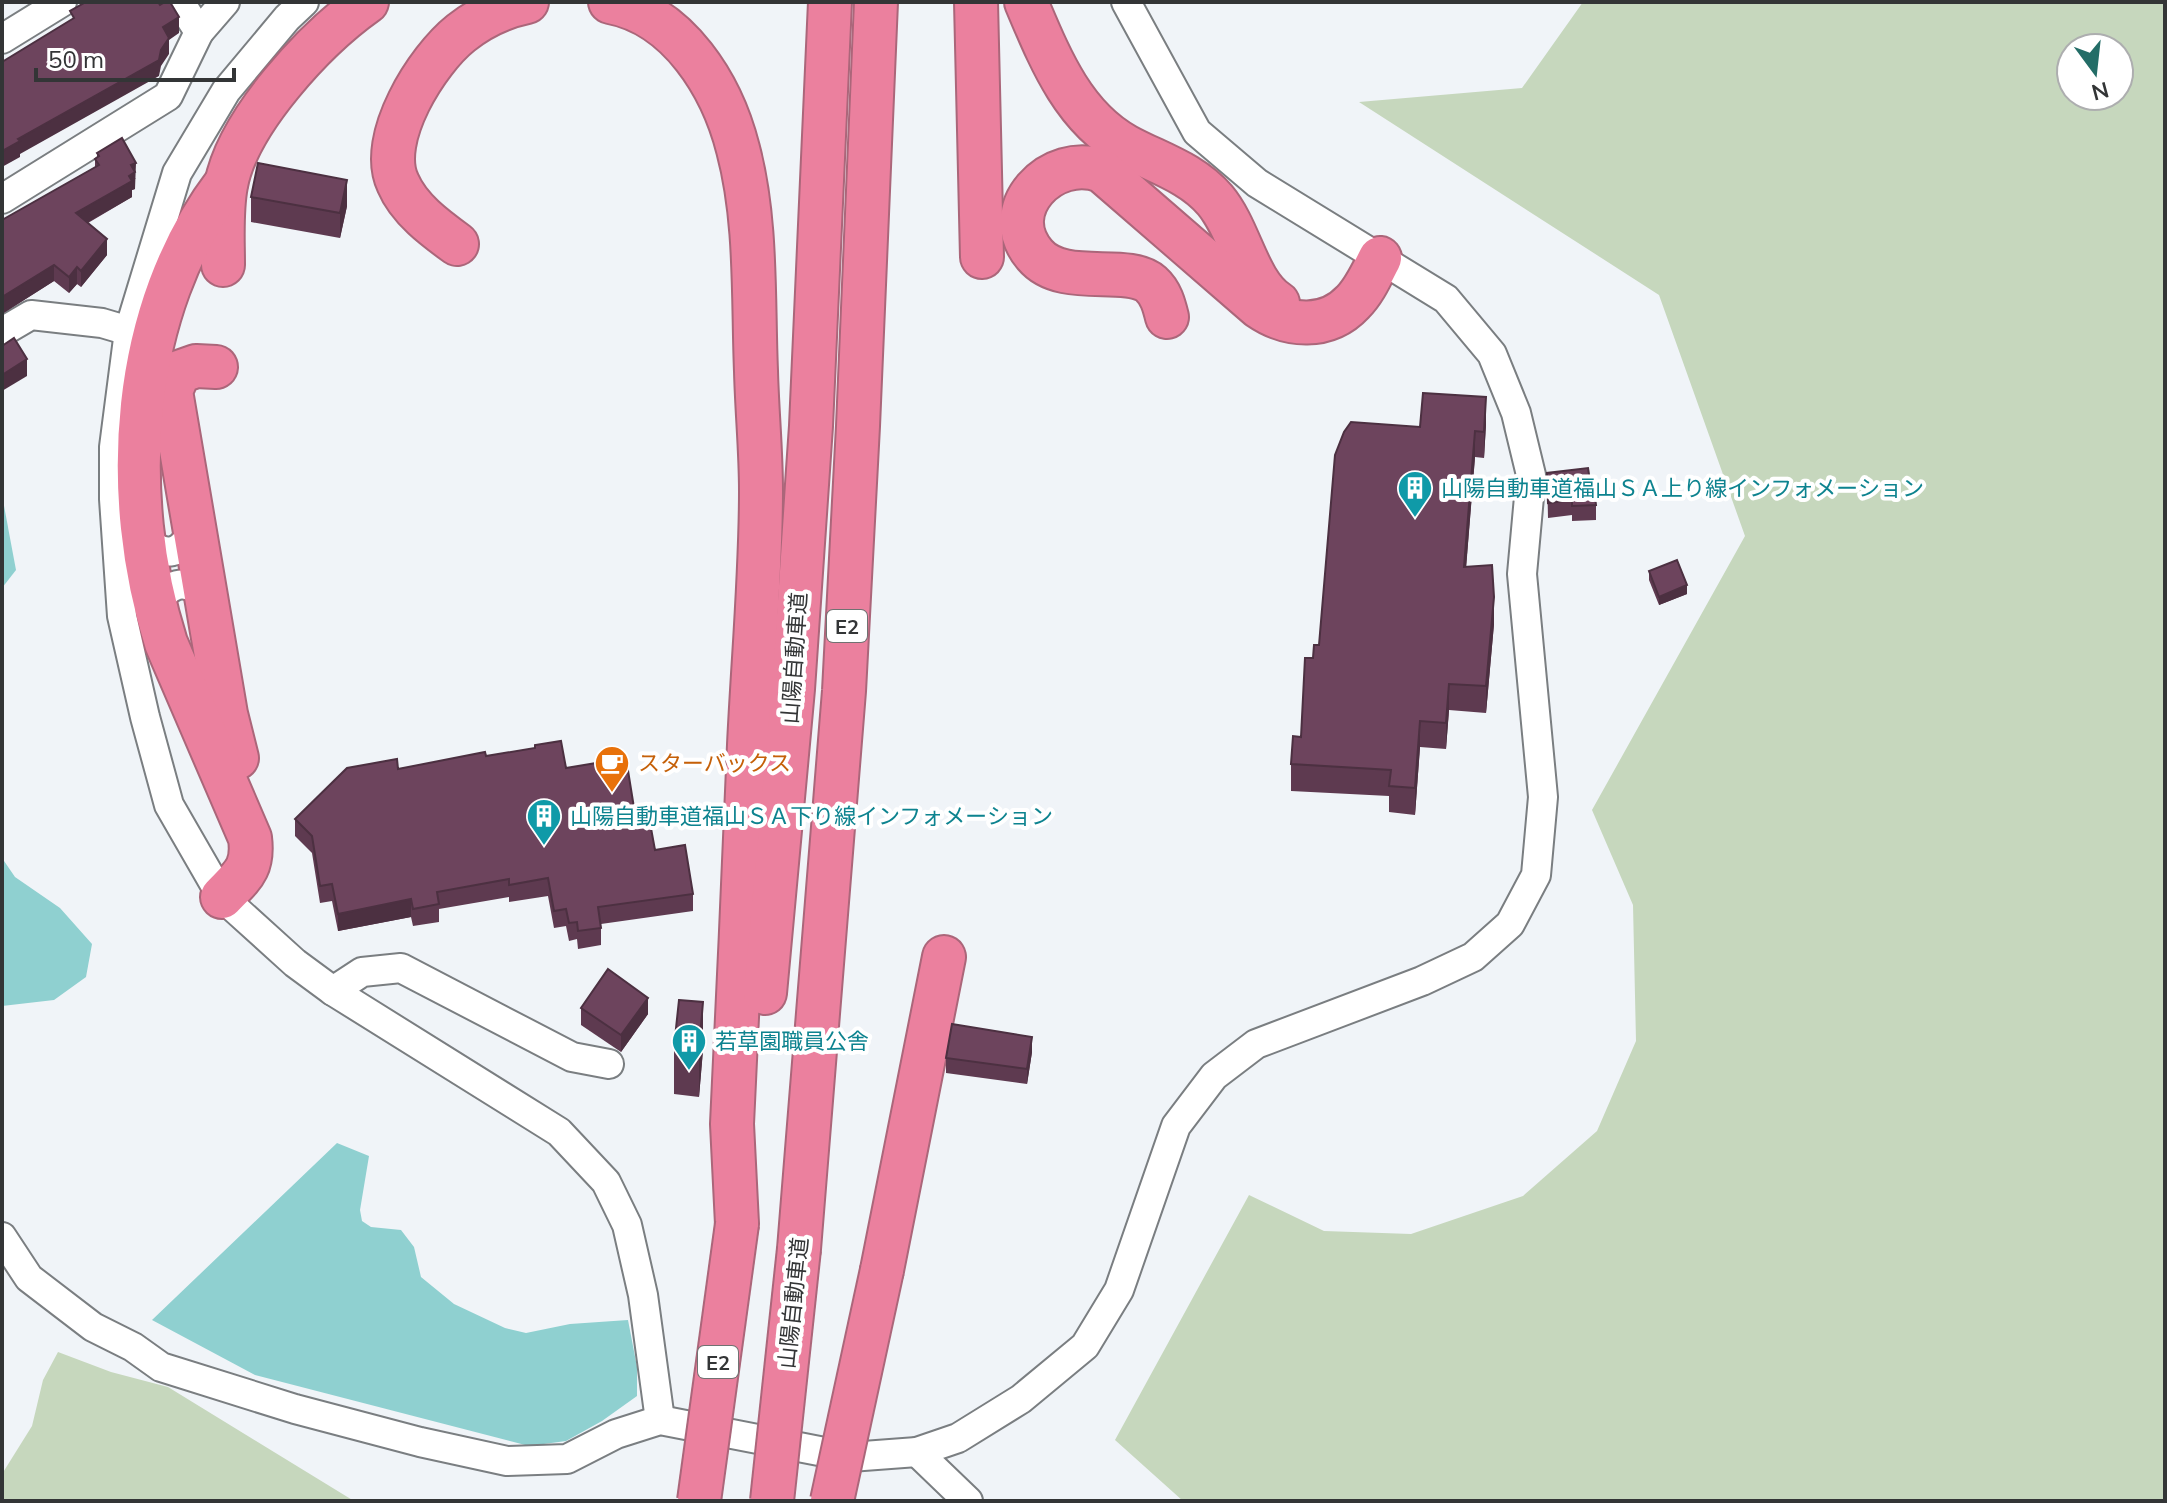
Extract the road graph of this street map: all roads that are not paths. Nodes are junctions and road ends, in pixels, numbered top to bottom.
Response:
1 (62, 2) edge
2 (180, 2) edge
3 (225, 2) edge
4 (304, 2) edge
5 (367, 2) edge
6 (527, 2) edge
7 (610, 2) edge
8 (830, 2) edge
9 (876, 2) edge
10 (976, 2) edge
11 (1026, 2) edge
12 (1126, 2) edge
13 (199, 32) junction
14 (2, 39) edge
15 (1075, 100) junction
16 (1066, 168) junction
17 (1188, 176) junction
18 (226, 183) junction
19 (2, 199) edge
20 (1157, 217) junction
21 (457, 244) dead end
22 (982, 257) dead end
23 (1380, 258) junction
24 (223, 265) dead end
25 (1167, 317) dead end
26 (129, 331) junction
27 (2, 332) edge
28 (216, 367) dead end
29 (195, 526) junction
30 (142, 536) junction
31 (207, 598) junction
32 (155, 609) junction
33 (222, 897) junction
34 (944, 957) dead end
35 (333, 991) junction
36 (609, 1064) dead end
37 (737, 1224) junction
38 (2, 1237) edge
39 (660, 1420) junction
40 (917, 1452) junction
41 (699, 1501) edge
42 (772, 1501) edge
43 (832, 1501) edge
44 (968, 1501) edge

1 - 14 street
2 - 13 street
3 - 13 street
4 - 26 street
5 - 18 highway
6 - 21 highway
7 - 37 highway
8 - 37 highway, 山陽自動車道 / E2
9 - 42 highway, 山陽自動車道 / E2, bridge
10 - 22 highway
11 - 15 highway
12 - 23 street
13 - 19 street
15 - 16 street
15 - 17 highway
16 - 20 highway
16 - 25 highway
17 - 20 street
17 - 23 highway
18 - 24 highway
18 - 30 highway
20 - 23 highway
23 - 40 street
26 - 27 street
26 - 33 street
28 - 29 highway
29 - 30 street
29 - 31 highway
30 - 32 highway
31 - 32 street
31 - 33 highway
32 - 33 highway
33 - 35 street
34 - 43 highway, bridge
35 - 36 street
35 - 39 street
37 - 41 highway, 山陽自動車道 / E2, bridge
38 - 39 street
39 - 40 street
40 - 44 street

